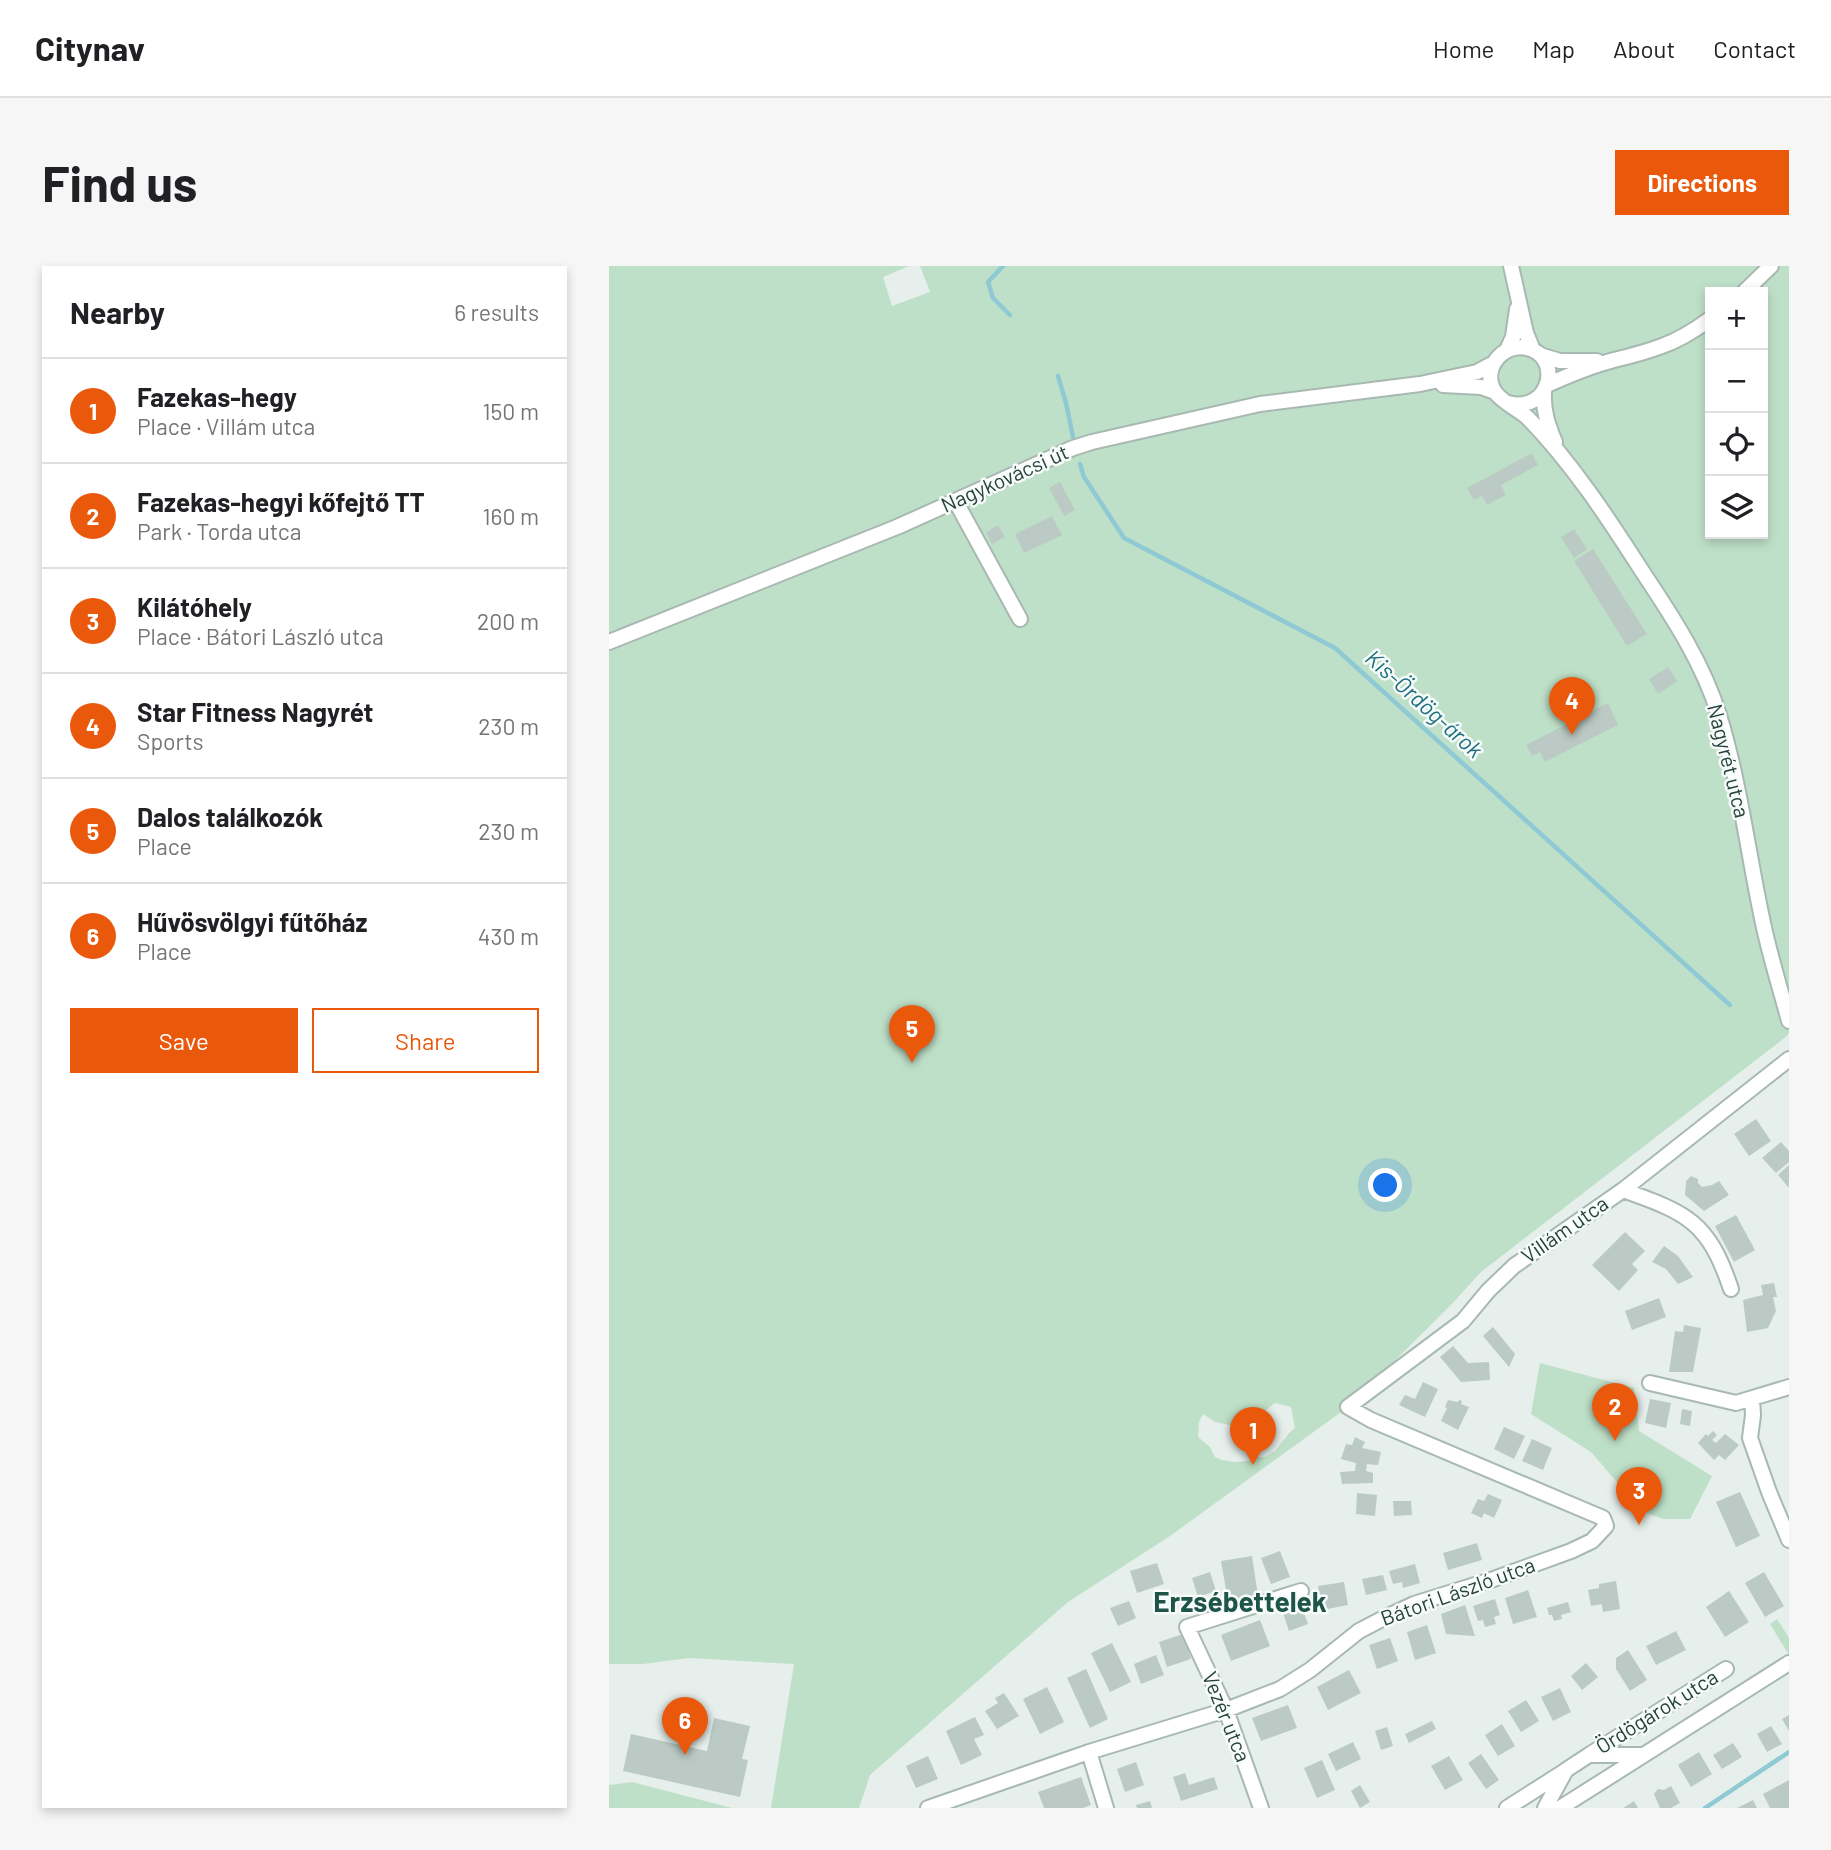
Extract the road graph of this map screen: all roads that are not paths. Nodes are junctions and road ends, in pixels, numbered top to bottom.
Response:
1 (1511, 266) edge
2 (1771, 266) edge
3 (1749, 287) edge
4 (1518, 301) junction
5 (1705, 323) edge
6 (1507, 350) junction
7 (1536, 353) junction
8 (1612, 361) junction
9 (1494, 363) junction
10 (1420, 384) junction
11 (1545, 389) junction
12 (1495, 392) junction
13 (1509, 403) junction
14 (1562, 455) junction
15 (956, 502) junction
16 (1020, 619) dead end
17 (609, 642) edge
18 (1789, 1021) edge
19 (1789, 1059) edge
20 (1623, 1190) junction
21 (1731, 1289) dead end
22 (1650, 1382) dead end
23 (1789, 1387) edge
24 (1752, 1399) junction
25 (1348, 1407) joint
26 (1789, 1540) edge
27 (1301, 1591) dead end
28 (1789, 1664) edge
29 (1726, 1670) dead end
30 (1226, 1710) junction
31 (1089, 1752) junction
32 (1589, 1755) junction
33 (1643, 1755) junction
34 (1566, 1770) junction
35 (928, 1808) edge
36 (1106, 1808) edge
37 (1261, 1808) edge
38 (1507, 1808) edge
39 (1545, 1808) edge
40 (1560, 1808) edge

1 - 4 street
2 - 3 street
4 - 6 street
4 - 7 street
5 - 8 street
6 - 7 street
6 - 9 street
7 - 8 street
7 - 11 street
8 - 11 street
9 - 10 street, Nagykovácsi út
9 - 12 street
10 - 12 street, Nagykovácsi út
10 - 15 street, Nagykovácsi út
11 - 13 street
11 - 14 street, Nagyrét utca
12 - 13 street
13 - 14 street, Nagyrét utca
14 - 18 street, Nagyrét utca
15 - 16 street
15 - 17 street, Nagykovácsi út
19 - 20 street, Villám utca
20 - 21 street
20 - 25 street, Villám utca
22 - 24 street
23 - 24 street
24 - 26 street
25 - 30 street, Bátori László utca
27 - 30 street, Vezér utca
28 - 33 street, Ördögárok utca
29 - 32 street, Ördögárok utca
30 - 31 street, Bátori László utca
30 - 37 street, Vezér utca
31 - 35 street, Bátori László utca
31 - 36 street
32 - 33 street, Ördögárok utca
32 - 34 street, Ördögárok utca
33 - 40 street, Ördögárok utca
34 - 38 street, Ördögárok utca
34 - 39 street, Ördögárok utca

